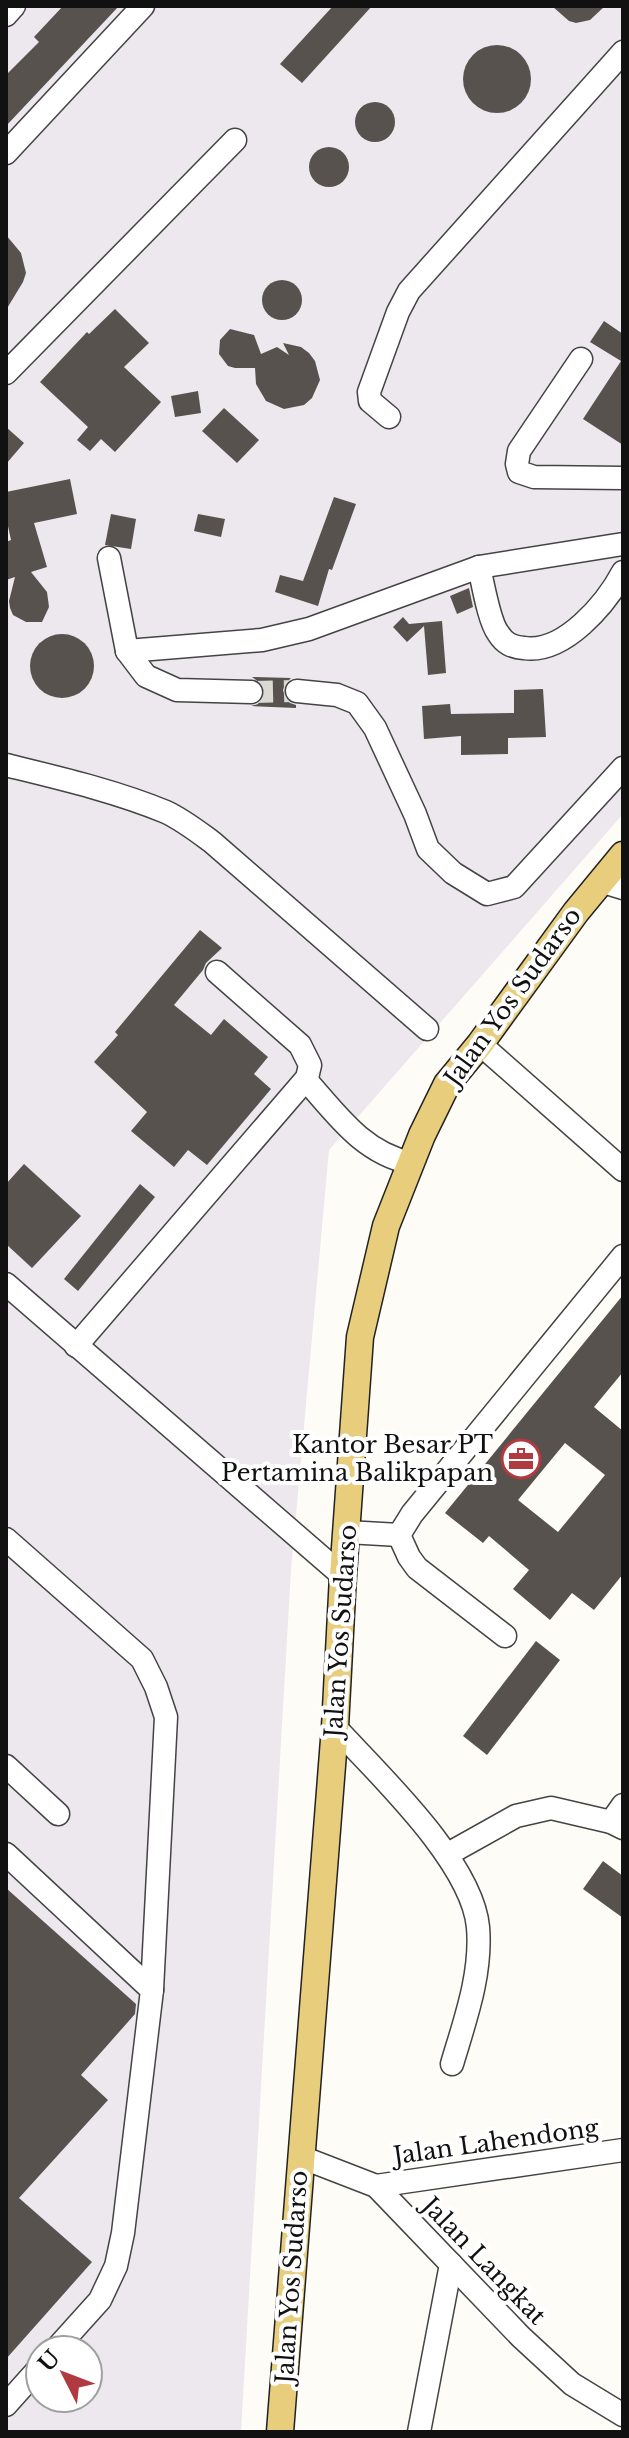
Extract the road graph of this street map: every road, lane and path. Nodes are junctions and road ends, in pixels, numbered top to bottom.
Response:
1 (14, 6) edge
2 (143, 6) edge
3 (6, 15) edge
4 (623, 52) edge
5 (235, 140) dead end
6 (6, 153) edge
7 (581, 359) dead end
8 (6, 373) edge
9 (389, 417) dead end
10 (623, 478) edge
11 (623, 544) edge
12 (109, 558) dead end
13 (479, 567) junction
14 (623, 572) edge
15 (127, 651) junction
16 (297, 691) tunnel mouth
17 (251, 692) tunnel mouth
18 (6, 765) edge
19 (623, 768) edge
20 (623, 855) edge
21 (612, 885) edge
22 (217, 972) dead end
23 (427, 1029) dead end
24 (480, 1044) junction
25 (306, 1080) junction
26 (411, 1163) junction
27 (623, 1170) edge
28 (623, 1256) edge
29 (6, 1284) edge
30 (76, 1346) junction
31 (347, 1532) junction
32 (399, 1535) junction
33 (6, 1539) edge
34 (343, 1576) junction
35 (505, 1636) dead end
36 (335, 1727) junction
37 (6, 1766) edge
38 (58, 1814) dead end
39 (619, 1818) edge
40 (6, 1854) edge
41 (448, 1854) junction
42 (152, 1990) junction
43 (452, 2064) dead end
44 (623, 2150) edge
45 (301, 2157) junction
46 (376, 2186) junction
47 (451, 2264) junction
48 (69, 2334) edge
49 (24, 2385) edge
50 (6, 2405) edge
51 (623, 2415) edge
52 (280, 2432) edge
53 (419, 2432) edge

1 - 3 street
2 - 6 street
4 - 9 street
5 - 8 street
7 - 10 street
11 - 13 street
12 - 15 street
13 - 14 street
13 - 15 street
15 - 17 street
16 - 19 street
18 - 23 street
20 - 21 main road, Jalan Yos Sudarso
21 - 24 main road, Jalan Yos Sudarso
22 - 25 street
24 - 26 main road, Jalan Yos Sudarso
24 - 27 street
25 - 26 street
25 - 30 street
26 - 31 main road, Jalan Yos Sudarso
28 - 32 street
29 - 30 street
30 - 34 street
31 - 32 street
31 - 34 main road, Jalan Yos Sudarso
32 - 35 street
33 - 42 street
34 - 36 main road, Jalan Yos Sudarso
36 - 41 street
36 - 45 main road, Jalan Yos Sudarso
37 - 38 street
39 - 41 street
40 - 42 street
41 - 43 street
42 - 48 street
44 - 46 street, Jalan Lahendong
45 - 46 street, Jalan Langkat
45 - 52 main road, Jalan Yos Sudarso
46 - 47 street, Jalan Langkat
47 - 51 street, Jalan Langkat
47 - 53 street
49 - 50 street

